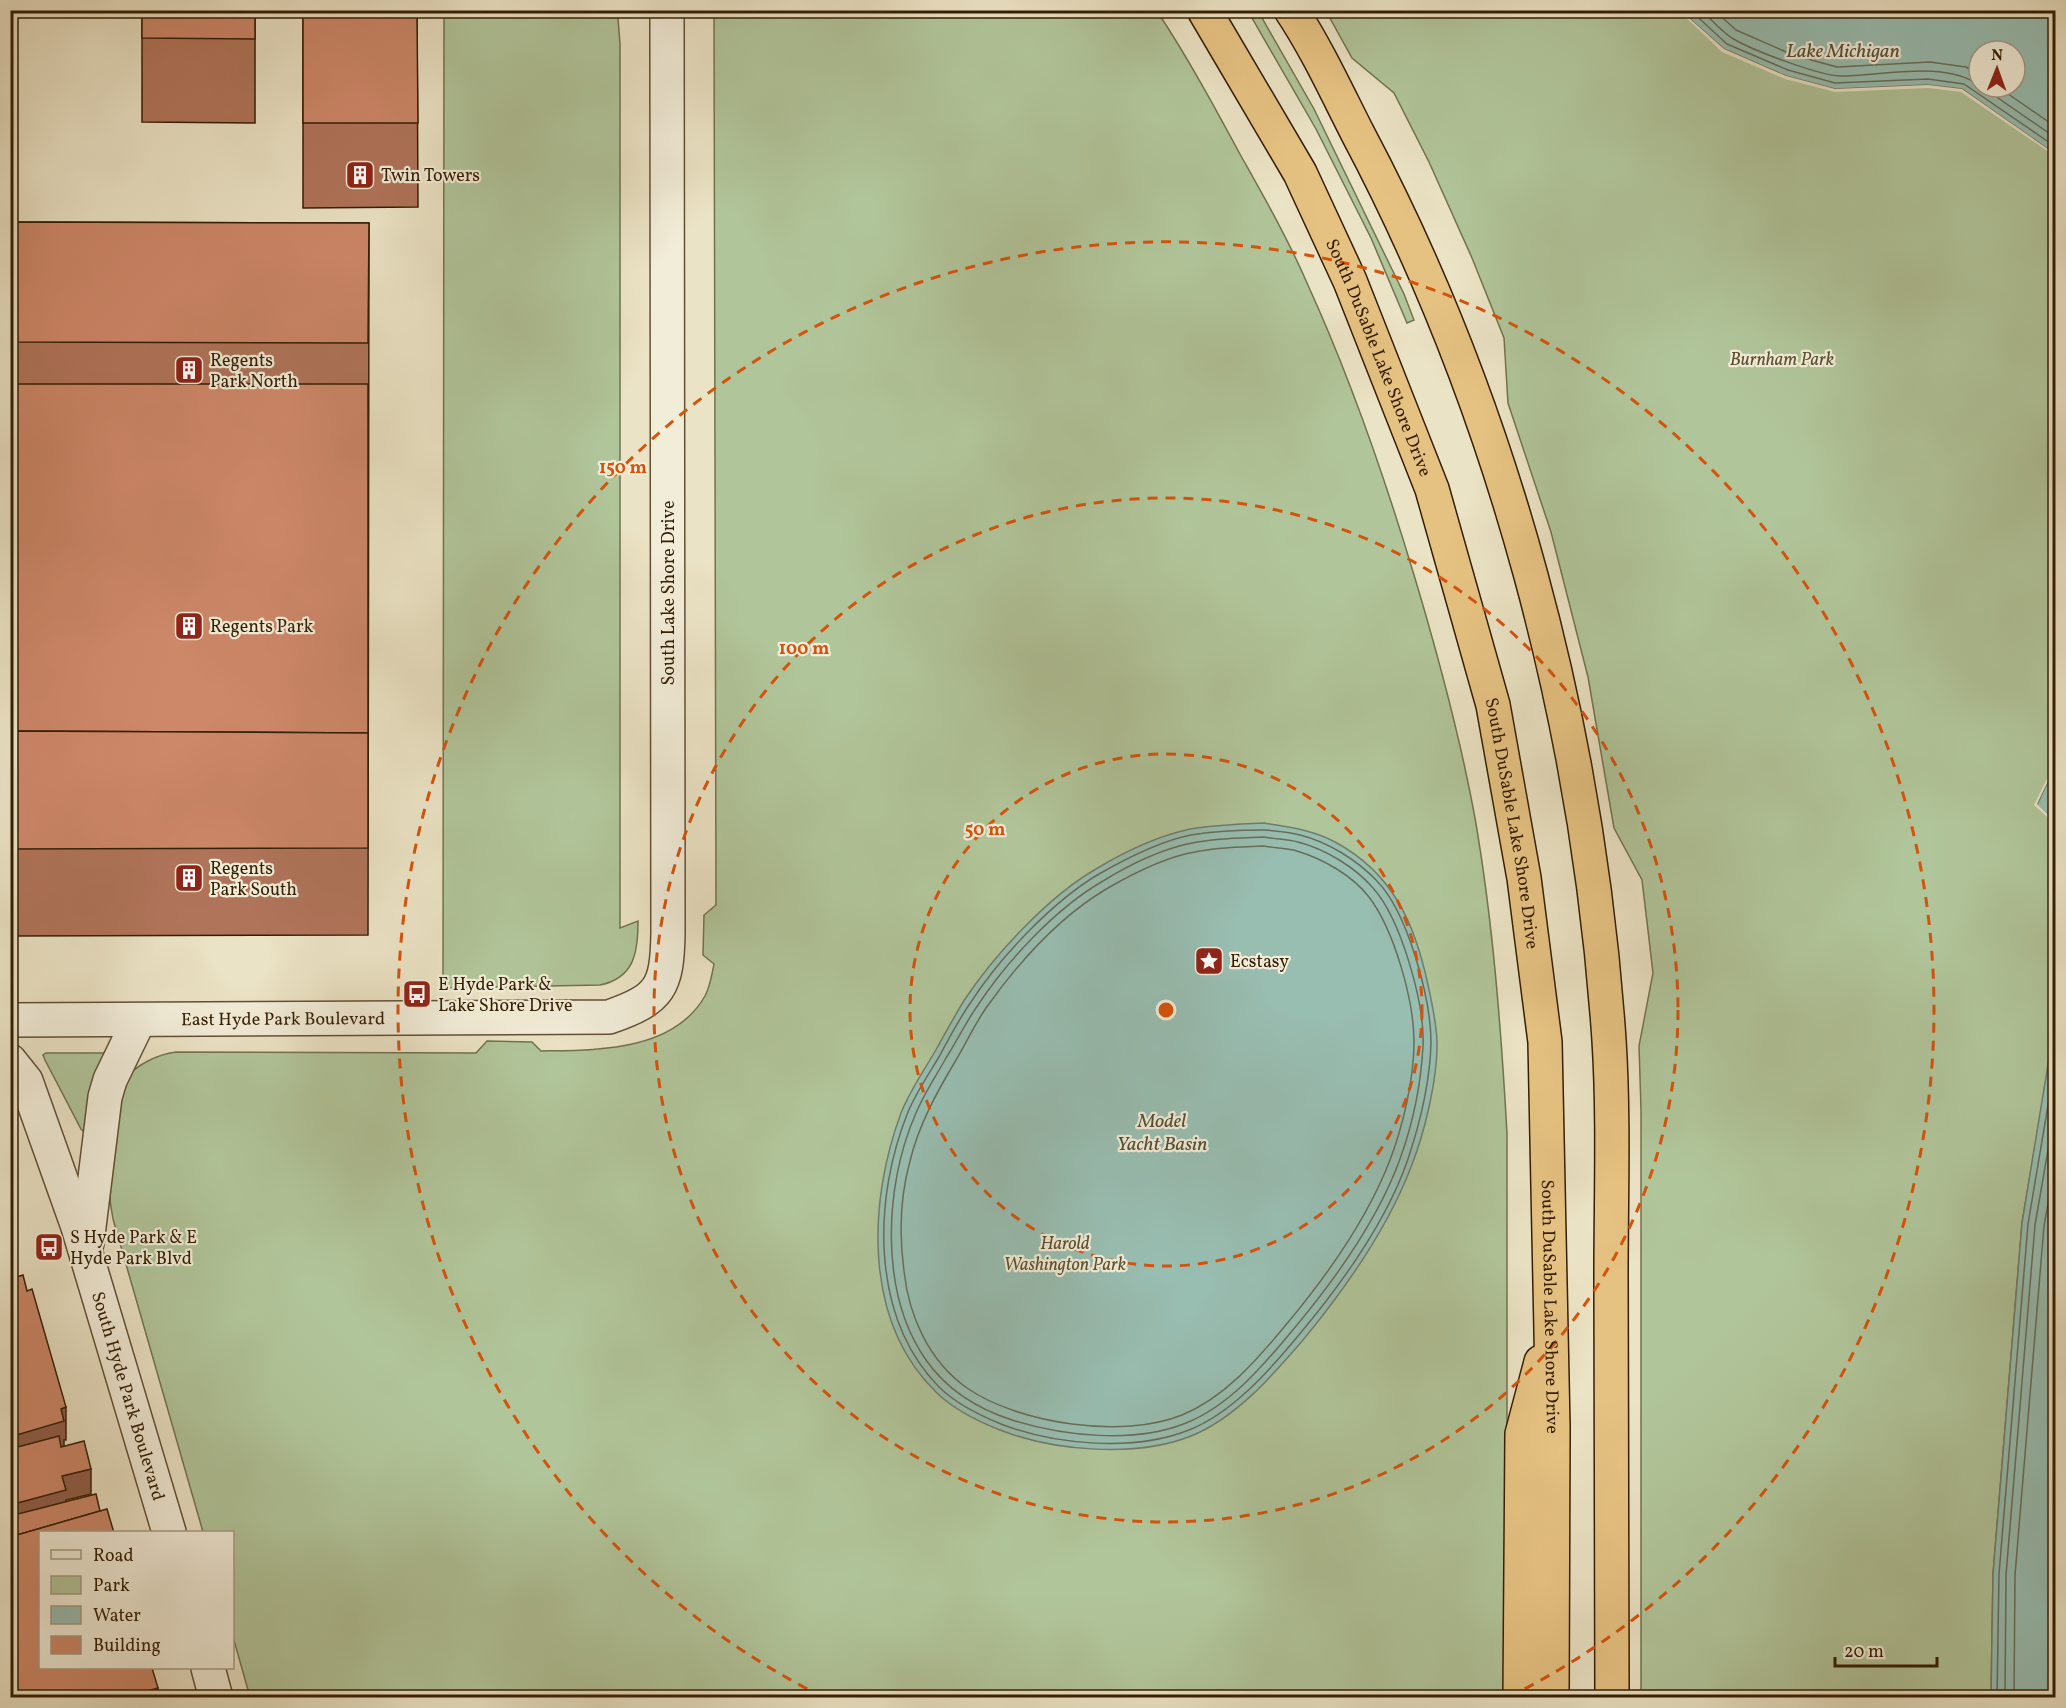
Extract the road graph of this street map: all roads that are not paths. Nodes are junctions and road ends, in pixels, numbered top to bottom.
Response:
1 (667, 10) edge
2 (1204, 10) edge
3 (1291, 10) edge
4 (656, 993) joint
5 (10, 1020) edge
6 (140, 1020) junction
7 (10, 1061) edge
8 (86, 1256) junction
9 (1551, 1323) junction
10 (168, 1531) edge
11 (208, 1669) edge
12 (216, 1698) edge
13 (1520, 1698) edge
14 (1552, 1698) edge
15 (1612, 1698) edge

1 - 4 street, South Lake Shore Drive
2 - 9 highway, South DuSable Lake Shore Drive
3 - 15 highway
4 - 6 street, East Hyde Park Boulevard
5 - 6 street, East Hyde Park Boulevard
6 - 8 street
7 - 8 street, South Hyde Park Boulevard
8 - 10 street, South Hyde Park Boulevard
9 - 13 highway
9 - 14 highway, South DuSable Lake Shore Drive
11 - 12 street

